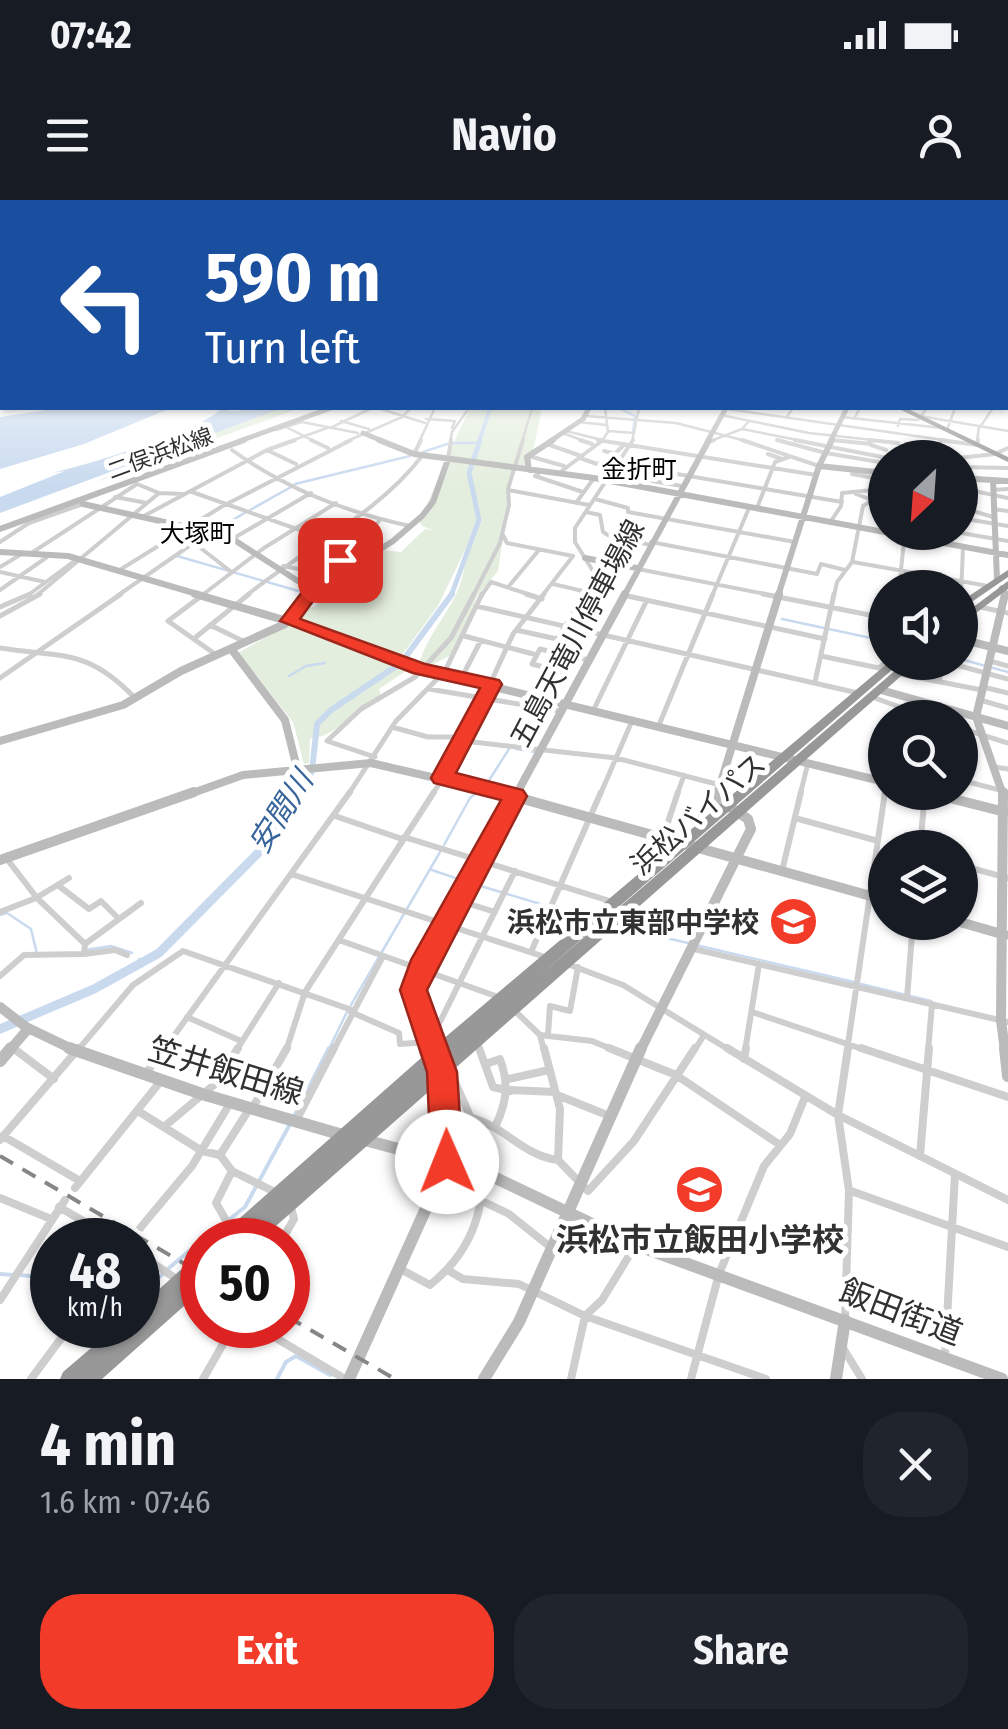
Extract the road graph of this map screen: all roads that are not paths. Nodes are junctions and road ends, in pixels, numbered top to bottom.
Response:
1 (326, 410) edge
2 (366, 410) edge
3 (383, 410) edge
4 (408, 410) edge
5 (434, 410) edge
6 (467, 410) edge
7 (531, 410) edge
8 (588, 410) edge
9 (604, 410) edge
10 (638, 410) edge
11 (723, 410) edge
12 (791, 410) edge
13 (846, 410) edge
14 (859, 410) edge
15 (906, 410) edge
16 (925, 410) edge
17 (954, 410) edge
18 (994, 410) edge
19 (586, 416) junction
20 (603, 416) junction
21 (636, 416) junction
22 (920, 416) junction
23 (402, 417) junction
24 (842, 417) junction
25 (786, 418) junction
26 (854, 419) junction
27 (338, 420) junction
28 (426, 421) junction
29 (749, 421) junction
30 (578, 422) junction
31 (811, 422) junction
32 (607, 425) junction
33 (899, 426) junction
34 (946, 426) junction
35 (979, 426) junction
36 (838, 427) junction
37 (288, 428) dead end
38 (329, 428) junction
39 (742, 429) junction
40 (372, 430) junction
41 (454, 430) junction
42 (712, 430) junction
43 (930, 430) junction
44 (608, 431) junction
45 (564, 432) junction
46 (1008, 432) edge
47 (363, 433) junction
48 (634, 433) junction
49 (809, 433) junction
50 (730, 434) junction
51 (896, 435) junction
52 (254, 436) junction
53 (304, 436) junction
54 (777, 440) dead end
55 (898, 440) edge
56 (932, 440) joint
57 (969, 440) edge
58 (978, 440) edge
59 (602, 441) junction
60 (806, 442) junction
61 (868, 442) edge
62 (705, 443) junction
63 (547, 444) junction
64 (624, 444) junction
65 (595, 445) junction
66 (631, 445) junction
67 (796, 446) junction
68 (829, 446) junction
69 (978, 446) edge
70 (328, 448) junction
71 (1008, 449) edge
72 (232, 450) dead end
73 (268, 450) junction
74 (778, 450) junction
75 (604, 451) dead end
76 (616, 454) junction
77 (768, 454) dead end
78 (995, 454) junction
79 (418, 455) junction
80 (868, 455) edge
81 (529, 456) junction
82 (698, 456) junction
83 (792, 456) junction
84 (978, 456) edge
85 (582, 457) junction
86 (448, 459) junction
87 (782, 459) junction
88 (1008, 460) edge
89 (246, 461) junction
90 (606, 462) junction
91 (478, 463) joint
92 (298, 464) junction
93 (618, 464) junction
94 (819, 466) junction
95 (978, 467) edge
96 (516, 468) junction
97 (772, 468) junction
98 (1008, 468) edge
99 (530, 470) junction
100 (562, 470) junction
101 (541, 471) junction
102 (868, 474) edge
103 (816, 475) junction
104 (276, 476) junction
105 (609, 477) junction
106 (594, 478) junction
107 (978, 479) edge
108 (993, 480) junction
109 (1008, 480) edge
110 (682, 485) junction
111 (764, 489) junction
112 (1008, 489) edge
113 (508, 490) junction
114 (978, 490) edge
115 (310, 492) junction
116 (584, 492) junction
117 (868, 492) edge
118 (993, 492) junction
119 (188, 493) junction
120 (159, 494) junction
121 (856, 494) junction
122 (810, 496) junction
123 (114, 497) junction
124 (1008, 498) edge
125 (594, 499) junction
126 (868, 501) edge
127 (842, 502) junction
128 (336, 503) junction
129 (576, 503) junction
130 (868, 503) edge
131 (83, 504) joint
132 (147, 504) junction
133 (226, 504) junction
134 (50, 506) dead end
135 (590, 506) junction
136 (98, 508) junction
137 (753, 509) junction
138 (1008, 510) edge
139 (586, 512) junction
140 (978, 512) edge
141 (360, 514) junction
142 (138, 516) junction
143 (994, 516) junction
144 (978, 517) edge
145 (266, 518) junction
146 (30, 519) junction
147 (664, 519) junction
148 (804, 519) junction
149 (380, 520) junction
150 (830, 524) junction
151 (186, 526) junction
152 (410, 526) junction
153 (1008, 526) edge
154 (294, 528) junction
155 (858, 528) junction
156 (868, 529) edge
157 (0, 530) edge
158 (211, 532) junction
159 (738, 532) junction
160 (502, 535) junction
161 (978, 536) edge
162 (234, 538) junction
163 (324, 539) junction
164 (995, 539) junction
165 (1008, 541) edge
166 (0, 542) edge
167 (193, 542) junction
168 (796, 542) junction
169 (651, 544) junction
170 (358, 545) junction
171 (311, 546) junction
172 (380, 549) junction
173 (540, 550) junction
174 (903, 550) edge
175 (978, 550) edge
176 (0, 552) edge
177 (26, 553) junction
178 (995, 553) junction
179 (256, 554) junction
180 (50, 555) junction
181 (1008, 555) edge
182 (574, 556) junction
183 (727, 557) junction
184 (585, 558) junction
185 (79, 559) junction
186 (341, 560) junction
187 (852, 562) junction
188 (355, 563) junction
189 (281, 568) junction
190 (638, 568) junction
191 (788, 568) junction
192 (0, 570) edge
193 (845, 570) junction
194 (901, 570) joint
195 (118, 571) junction
196 (230, 573) junction
197 (1008, 573) edge
198 (331, 575) junction
199 (21, 576) junction
200 (143, 578) junction
201 (45, 582) junction
202 (553, 584) junction
203 (716, 584) junction
204 (509, 586) junction
205 (0, 590) edge
206 (312, 590) junction
207 (1002, 590) edge
208 (587, 592) junction
209 (200, 595) junction
210 (623, 595) junction
211 (779, 598) junction
212 (542, 599) junction
213 (978, 600) edge
214 (646, 602) junction
215 (234, 605) junction
216 (978, 605) edge
217 (0, 606) edge
218 (476, 606) junction
219 (978, 606) edge
220 (831, 607) junction
221 (1004, 612) edge
222 (704, 614) junction
223 (868, 615) edge
224 (0, 616) edge
225 (525, 618) junction
226 (289, 621) junction
227 (1003, 624) edge
228 (210, 625) junction
229 (566, 627) junction
230 (769, 628) junction
231 (516, 630) junction
232 (588, 632) junction
233 (996, 634) junction
234 (601, 635) junction
235 (464, 636) junction
236 (196, 637) junction
237 (1008, 638) edge
238 (824, 639) junction
239 (480, 640) junction
240 (628, 641) junction
241 (247, 643) junction
242 (978, 644) edge
243 (1, 648) edge
244 (507, 648) junction
245 (992, 648) junction
246 (232, 650) junction
247 (38, 652) junction
248 (1008, 652) edge
249 (688, 654) junction
250 (537, 655) junction
251 (217, 656) junction
252 (572, 656) junction
253 (821, 656) junction
254 (588, 660) junction
255 (990, 661) junction
256 (868, 666) edge
257 (1008, 666) edge
258 (421, 669) junction
259 (756, 670) junction
260 (563, 672) junction
261 (978, 672) edge
262 (443, 673) junction
263 (986, 674) junction
264 (462, 677) junction
265 (0, 678) edge
266 (1008, 679) edge
267 (884, 680) edge
268 (933, 680) edge
269 (815, 682) junction
270 (938, 682) joint
271 (492, 684) junction
272 (429, 690) junction
273 (982, 692) junction
274 (871, 693) junction
275 (1008, 694) edge
276 (135, 699) junction
277 (483, 700) junction
278 (885, 700) edge
279 (902, 700) edge
280 (560, 704) junction
281 (1008, 708) edge
282 (594, 709) junction
283 (978, 709) edge
284 (978, 718) edge
285 (77, 719) junction
286 (634, 719) junction
287 (978, 722) edge
288 (659, 725) junction
289 (1008, 726) edge
290 (392, 727) junction
291 (82, 730) dead end
292 (978, 734) edge
293 (984, 736) junction
294 (465, 739) junction
295 (0, 741) edge
296 (1008, 743) edge
297 (733, 744) junction
298 (538, 752) junction
299 (616, 758) junction
300 (373, 760) junction
301 (798, 760) junction
302 (996, 767) junction
303 (297, 768) junction
304 (1008, 769) edge
305 (684, 776) junction
306 (442, 778) junction
307 (868, 778) edge
308 (720, 784) junction
309 (978, 785) edge
310 (1006, 792) edge
311 (515, 796) junction
312 (978, 805) edge
313 (733, 810) junction
314 (1006, 812) edge
315 (334, 816) junction
316 (591, 817) junction
317 (794, 818) junction
318 (663, 837) junction
319 (403, 838) junction
320 (868, 838) edge
321 (684, 844) junction
322 (702, 848) junction
323 (3, 858) edge
324 (737, 858) junction
325 (480, 860) junction
326 (978, 870) edge
327 (515, 871) junction
328 (782, 871) junction
329 (291, 874) junction
330 (1006, 877) edge
331 (70, 878) dead end
332 (560, 885) junction
333 (58, 886) junction
334 (868, 895) edge
335 (38, 898) junction
336 (366, 898) junction
337 (458, 900) junction
338 (616, 902) junction
339 (141, 903) dead end
340 (868, 910) edge
341 (0, 912) edge
342 (495, 912) junction
343 (118, 918) junction
344 (445, 924) junction
345 (978, 927) edge
346 (1005, 935) edge
347 (483, 936) junction
348 (339, 940) junction
349 (912, 940) edge
350 (692, 948) junction
351 (84, 950) junction
352 (530, 952) junction
353 (127, 955) dead end
354 (383, 956) junction
355 (550, 958) junction
356 (226, 964) junction
357 (759, 964) junction
358 (572, 966) junction
359 (421, 968) junction
360 (0, 976) edge
361 (460, 982) junction
362 (279, 983) junction
363 (857, 986) junction
364 (304, 992) junction
365 (907, 998) junction
366 (508, 1004) junction
367 (932, 1004) junction
368 (661, 1008) junction
369 (4, 1011) edge
370 (352, 1011) junction
371 (752, 1012) junction
372 (187, 1017) junction
373 (1004, 1021) edge
374 (26, 1029) junction
375 (544, 1035) junction
376 (704, 1035) junction
377 (242, 1042) junction
378 (477, 1042) junction
379 (849, 1044) junction
380 (13, 1048) junction
381 (80, 1052) junction
382 (636, 1058) junction
383 (744, 1059) junction
384 (438, 1060) junction
385 (0, 1061) edge
386 (486, 1064) junction
387 (549, 1070) junction
388 (927, 1070) junction
389 (144, 1075) junction
390 (676, 1075) junction
391 (1008, 1076) edge
392 (508, 1079) junction
393 (54, 1080) junction
394 (160, 1082) junction
395 (510, 1090) junction
396 (555, 1093) junction
397 (806, 1096) junction
398 (201, 1097) junction
399 (1008, 1097) edge
400 (230, 1105) junction
401 (250, 1109) junction
402 (138, 1111) junction
403 (838, 1115) junction
404 (609, 1116) junction
405 (470, 1118) junction
406 (293, 1121) junction
407 (496, 1125) junction
408 (165, 1126) junction
409 (345, 1136) junction
410 (2, 1138) edge
411 (363, 1140) junction
412 (780, 1145) junction
413 (202, 1150) junction
414 (220, 1155) junction
415 (920, 1156) junction
416 (558, 1160) junction
417 (447, 1162) junction
418 (232, 1171) junction
419 (480, 1171) junction
420 (955, 1174) junction
421 (580, 1182) junction
422 (850, 1190) junction
423 (0, 1198) edge
424 (286, 1198) junction
425 (1008, 1200) edge
426 (482, 1201) junction
427 (567, 1213) junction
428 (51, 1218) joint
429 (84, 1218) edge
430 (148, 1218) tunnel mouth
431 (223, 1218) edge
432 (262, 1218) edge
433 (294, 1218) edge
434 (949, 1228) junction
435 (636, 1245) junction
436 (552, 1248) junction
437 (1008, 1248) edge
438 (30, 1254) edge
439 (399, 1269) junction
440 (451, 1272) junction
441 (719, 1274) junction
442 (533, 1290) junction
443 (180, 1297) edge
444 (0, 1300) edge
445 (584, 1316) junction
446 (845, 1320) junction
447 (841, 1345) junction
448 (54, 1348) edge
449 (106, 1348) edge
450 (221, 1348) edge
451 (294, 1348) edge
452 (698, 1355) junction
453 (945, 1357) junction
454 (32, 1379) edge
455 (70, 1379) edge
456 (86, 1379) edge
457 (203, 1379) edge
458 (347, 1379) edge
459 (484, 1379) edge
460 (571, 1379) edge
461 (692, 1379) edge
462 (766, 1379) edge
463 (836, 1379) edge
464 (862, 1379) edge
465 (1002, 1379) edge

1 - 52 street, 二俣浜松線
2 - 27 street
3 - 23 street
4 - 23 street
5 - 28 street
6 - 41 street
7 - 96 street
8 - 19 street
9 - 20 street
10 - 21 street
11 - 25 street
11 - 29 street
11 - 42 street, 五島天竜川停車場線
12 - 25 street
13 - 24 street
14 - 26 street
15 - 22 highway
16 - 22 street
17 - 34 street
18 - 35 street
19 - 20 street
19 - 30 street
20 - 21 street
20 - 32 street
21 - 42 street
21 - 48 street
22 - 33 street
22 - 34 highway
23 - 28 street
23 - 40 street
24 - 26 street
24 - 36 street
25 - 31 street
26 - 33 street
27 - 38 street
27 - 40 street
28 - 41 street
28 - 79 street
29 - 39 street
29 - 49 street
30 - 32 street
30 - 45 street
31 - 36 street
31 - 49 street
32 - 44 street
33 - 43 street
33 - 51 street
34 - 35 street
34 - 43 street
34 - 57 highway
35 - 46 street
35 - 58 street
36 - 51 street
36 - 68 street
37 - 53 street
38 - 47 street
38 - 52 street
38 - 53 street
39 - 50 street
39 - 60 street
40 - 47 street
41 - 86 street
42 - 50 street
42 - 62 street, 五島天竜川停車場線
43 - 56 street
44 - 48 street
44 - 59 street
45 - 59 street
45 - 63 street
45 - 65 street
47 - 70 street
47 - 79 street
48 - 66 street
49 - 60 street
49 - 68 street
50 - 62 street
50 - 74 street
51 - 55 street
51 - 56 street
52 - 146 street, 二俣浜松線
53 - 70 street
53 - 73 street
54 - 67 street
59 - 64 street
59 - 65 street
60 - 67 street
60 - 68 street
61 - 68 street
62 - 82 street, 五島天竜川停車場線
63 - 81 street
63 - 85 street
64 - 66 street
64 - 76 street
65 - 85 street
66 - 82 street
66 - 93 street
67 - 68 street
67 - 74 street
68 - 80 street
68 - 94 street
69 - 78 highway
70 - 92 street
71 - 78 street
72 - 89 street
73 - 89 street
73 - 92 street
74 - 83 street
75 - 76 street
76 - 90 street
77 - 87 street
78 - 84 street
78 - 88 highway
79 - 86 street
79 - 141 street
81 - 99 street
81 - 100 street
82 - 97 street
82 - 110 street, 五島天竜川停車場線
83 - 87 street
83 - 94 street
85 - 90 street
85 - 100 street
86 - 91 street
86 - 152 street
87 - 97 street
89 - 104 street
89 - 119 street
90 - 93 street
91 - 96 street
92 - 104 street
93 - 105 street
93 - 110 street
94 - 102 street
94 - 103 street
95 - 98 street
96 - 99 street
96 - 113 street
97 - 103 street
97 - 111 street
99 - 101 street
100 - 101 street
100 - 106 street
101 - 116 street
103 - 122 street
104 - 115 street
104 - 133 street
105 - 106 street
105 - 110 street
105 - 125 street
106 - 116 street
107 - 108 street
108 - 109 street
108 - 118 street
110 - 111 street
110 - 137 street
110 - 147 street, 五島天竜川停車場線
111 - 122 street
111 - 137 street
112 - 118 street
113 - 129 street
113 - 160 street
114 - 118 street
115 - 128 street
115 - 145 street
116 - 129 street
117 - 121 street
118 - 124 street
118 - 143 street
119 - 120 street
119 - 133 street
119 - 142 street
120 - 123 street
120 - 132 street
121 - 126 street
121 - 127 street
122 - 127 street
122 - 148 street
123 - 132 street
123 - 136 street
125 - 135 street
125 - 147 street
127 - 150 street
128 - 141 street
128 - 154 street
129 - 135 street
130 - 155 street
131 - 136 street
131 - 166 street
132 - 142 street
133 - 145 street
133 - 151 street
134 - 146 street
135 - 139 street
136 - 142 street
136 - 177 street
137 - 148 street
137 - 159 street
138 - 143 street
139 - 169 street
139 - 184 street
140 - 143 street
141 - 149 street
141 - 163 street
142 - 151 street
142 - 185 street
143 - 144 street
143 - 153 street
143 - 164 street
145 - 154 street
145 - 162 street
146 - 157 street, 二俣浜松線
147 - 159 street
147 - 169 street, 五島天竜川停車場線
148 - 150 street
148 - 168 street
149 - 152 street
149 - 170 street
150 - 155 street
151 - 158 street
151 - 195 street
152 - 172 street
154 - 163 street
154 - 179 street
155 - 156 street
155 - 187 street
158 - 162 street
158 - 167 street
159 - 168 street
159 - 183 street
160 - 173 street
160 - 258 street
161 - 164 street
162 - 179 street
163 - 170 street
163 - 171 street
164 - 165 street
164 - 178 street
167 - 196 street
167 - 200 street
168 - 191 street
169 - 183 street
169 - 190 street, 五島天竜川停車場線
170 - 172 street
170 - 186 street
171 - 186 street
171 - 189 street
172 - 188 street
173 - 182 street
173 - 204 street
174 - 194 street
175 - 178 street
176 - 177 street
177 - 180 street
177 - 192 street
178 - 181 street
178 - 207 street
179 - 189 street
179 - 196 street
180 - 185 street
180 - 199 street
182 - 184 street
182 - 202 street
183 - 191 street
183 - 203 street
184 - 190 street
184 - 208 street
185 - 195 street
185 - 201 street
185 - 224 street
186 - 188 street
186 - 198 street
187 - 193 street
187 - 194 street
188 - 198 street
189 - 198 street
189 - 206 street
189 - 215 street
190 - 203 street
190 - 210 street, 五島天竜川停車場線
191 - 193 street
191 - 211 street
192 - 199 street
193 - 220 street
195 - 200 street
196 - 209 street
197 - 207 highway
198 - 206 street
199 - 201 street
199 - 205 street
200 - 209 street
200 - 247 street
201 - 217 street
202 - 208 street
202 - 212 street
203 - 211 street
203 - 222 street
204 - 212 street
204 - 218 street
206 - 226 street
207 - 213 highway
207 - 216 highway
207 - 221 street
208 - 229 street
209 - 215 street
209 - 236 street
210 - 214 street
210 - 234 street, 五島天竜川停車場線
211 - 220 street
211 - 230 street
212 - 225 street
214 - 222 street
214 - 240 street
215 - 226 street
215 - 228 street
218 - 225 street
218 - 235 street
219 - 221 street
220 - 223 street
220 - 238 street
221 - 227 street
222 - 230 street
222 - 249 street
225 - 229 street
225 - 231 street
226 - 241 street
226 - 258 street
227 - 233 street
228 - 236 street
228 - 241 street
229 - 231 street
229 - 232 street
230 - 238 street
230 - 259 street
231 - 244 street
232 - 234 street
232 - 252 street
233 - 237 street
233 - 245 street
234 - 240 street
234 - 254 street, 五島天竜川停車場線
235 - 239 street
235 - 262 street
236 - 251 street
238 - 253 street
239 - 244 street
239 - 264 street
240 - 249 street
240 - 282 street
241 - 246 street
242 - 245 street
243 - 247 street
244 - 250 street
244 - 271 street
245 - 248 street
245 - 255 street
246 - 251 street
246 - 303 street
247 - 265 street
247 - 276 street
249 - 259 street
249 - 288 street
250 - 252 street
250 - 260 street
251 - 276 street
252 - 254 street
252 - 260 street
253 - 256 street
253 - 269 street
254 - 280 street, 五島天竜川停車場線
255 - 257 street
255 - 263 street
258 - 262 street
258 - 300 street
259 - 269 street
259 - 297 street
260 - 280 street
261 - 263 street
262 - 264 street
262 - 272 street
263 - 266 street
263 - 273 street
264 - 271 street
267 - 274 highway, 浜松バイパス
268 - 270 street
269 - 274 street
270 - 273 street
271 - 277 street
271 - 280 street
272 - 277 street
272 - 290 street
273 - 275 street
273 - 281 street
273 - 283 street
274 - 278 street
274 - 279 street
274 - 301 highway, 浜松バイパス
276 - 285 street
277 - 280 street
277 - 294 street
280 - 282 street
280 - 298 street, 五島天竜川停車場線
282 - 286 street
284 - 289 street
285 - 291 street
285 - 295 street
286 - 288 street
286 - 299 street
287 - 293 street
288 - 297 street
290 - 294 street
290 - 300 street
292 - 293 street
293 - 296 street
293 - 302 street
294 - 298 street
294 - 306 street
297 - 301 street
297 - 308 street
298 - 299 street
298 - 311 street, 五島天竜川停車場線
299 - 305 street
299 - 316 street
300 - 303 street
300 - 306 street
300 - 315 street
301 - 307 street
301 - 313 highway, 浜松バイパス
301 - 317 street
302 - 304 street
302 - 310 street
303 - 323 street
305 - 308 street
305 - 318 street
306 - 311 street
306 - 319 street
308 - 313 street
309 - 310 street
310 - 314 street
311 - 316 street
311 - 325 street, 五島天竜川停車場線
312 - 314 street
313 - 321 highway, 浜松バイパス
313 - 322 highway, 浜松バイパス
313 - 324 street
314 - 330 street
315 - 319 street
315 - 329 street
316 - 318 street
316 - 332 street
317 - 320 street
317 - 328 street
318 - 321 street
319 - 325 street
319 - 336 street
321 - 322 street
321 - 338 highway, 浜松バイパス
322 - 324 street
322 - 358 highway, 浜松バイパス
323 - 335 street
324 - 328 street
324 - 350 street
325 - 327 street
325 - 337 street, 五島天竜川停車場線
326 - 330 street
327 - 332 street
327 - 342 street
328 - 334 street
329 - 336 street
329 - 356 street
330 - 346 street
331 - 333 street
332 - 338 street
332 - 352 street
333 - 335 street
333 - 343 street
335 - 341 street
335 - 351 street
336 - 344 street
336 - 348 street
337 - 342 street
337 - 344 street, 五島天竜川停車場線
338 - 355 highway, 浜松バイパス
339 - 343 street
340 - 363 street
342 - 347 street
343 - 351 street
344 - 347 street
344 - 359 street, 五島天竜川停車場線
345 - 346 street
346 - 373 street
347 - 352 street
347 - 361 street
348 - 354 street
348 - 364 street
349 - 365 street
350 - 357 street
350 - 368 street
351 - 353 street
351 - 360 street
352 - 355 street
354 - 359 street
354 - 370 street
355 - 358 street
355 - 366 highway, 浜松バイパス
356 - 362 street
356 - 372 street
356 - 381 street
357 - 363 street
357 - 371 street
358 - 366 highway, 浜松バイパス
358 - 368 street
358 - 375 street
359 - 361 street
359 - 384 street, 五島天竜川停車場線
361 - 366 street
361 - 384 street
362 - 364 street
362 - 377 street
363 - 365 street
363 - 379 street
364 - 370 street
364 - 401 street
365 - 367 street
366 - 375 street
366 - 378 highway, 浜松バイパス
366 - 384 highway, 浜松バイパス
367 - 373 street
367 - 388 street
368 - 376 street
368 - 382 street
369 - 374 street, 笠井飯田線
370 - 384 street
370 - 406 street
371 - 379 street
371 - 383 street
372 - 377 street
372 - 389 street
373 - 391 street
374 - 380 street
374 - 381 street, 笠井飯田線
375 - 382 street
375 - 387 street
376 - 383 street
376 - 390 street
377 - 398 street
378 - 384 highway, 浜松バイパス
378 - 386 street
379 - 388 street
379 - 403 street
380 - 385 street
380 - 393 street
381 - 389 street, 笠井飯田線
381 - 393 street
382 - 390 street
382 - 404 street
383 - 397 street
384 - 405 street
384 - 409 highway, 浜松バイパス
384 - 411 highway, 浜松バイパス
384 - 417 street, 五島天竜川停車場線
386 - 392 street
386 - 395 street
387 - 392 street
387 - 396 street
388 - 399 street
388 - 415 street
389 - 394 street, 笠井飯田線
390 - 412 street
390 - 421 street
392 - 395 street
393 - 410 street
394 - 398 street, 笠井飯田線
394 - 402 street
395 - 396 street
395 - 407 street
396 - 404 street
396 - 416 street
397 - 403 street
397 - 412 street
398 - 400 street, 笠井飯田線
398 - 408 street
400 - 401 street, 笠井飯田線
400 - 413 street
401 - 406 street, 笠井飯田線
401 - 414 street
402 - 408 street
402 - 410 street
403 - 415 street
403 - 422 street
404 - 421 street
405 - 407 street
405 - 419 street
406 - 409 street, 笠井飯田線
407 - 416 street
408 - 413 street
409 - 411 street, 笠井飯田線
409 - 424 highway, 浜松バイパス
411 - 417 street, 笠井飯田線
411 - 424 highway, 浜松バイパス
412 - 441 street
413 - 414 street
413 - 430 street
414 - 418 street
415 - 420 street
416 - 421 street
417 - 419 street, 飯田街道
417 - 439 street, 五島天竜川停車場線
418 - 424 street
418 - 431 street
419 - 426 street
419 - 427 street, 飯田街道
420 - 425 street
420 - 434 street
421 - 427 street
422 - 434 street
422 - 446 street
423 - 428 street
424 - 432 highway, 浜松バイパス
424 - 433 street
426 - 436 street
426 - 440 street
427 - 435 street, 飯田街道
427 - 436 street
428 - 429 street
434 - 437 street
434 - 453 street
435 - 441 street, 飯田街道
435 - 445 street
436 - 442 street
438 - 444 street
439 - 440 street
439 - 458 street, 五島天竜川停車場線
440 - 442 street
441 - 446 street, 飯田街道
441 - 452 street
442 - 445 street
442 - 459 street
443 - 456 highway
445 - 452 street
445 - 460 street
446 - 447 street
446 - 453 street, 飯田街道
447 - 463 street
447 - 464 street
448 - 454 street
449 - 455 highway
450 - 457 street
451 - 458 street
452 - 461 street
452 - 462 street
453 - 465 street, 飯田街道

